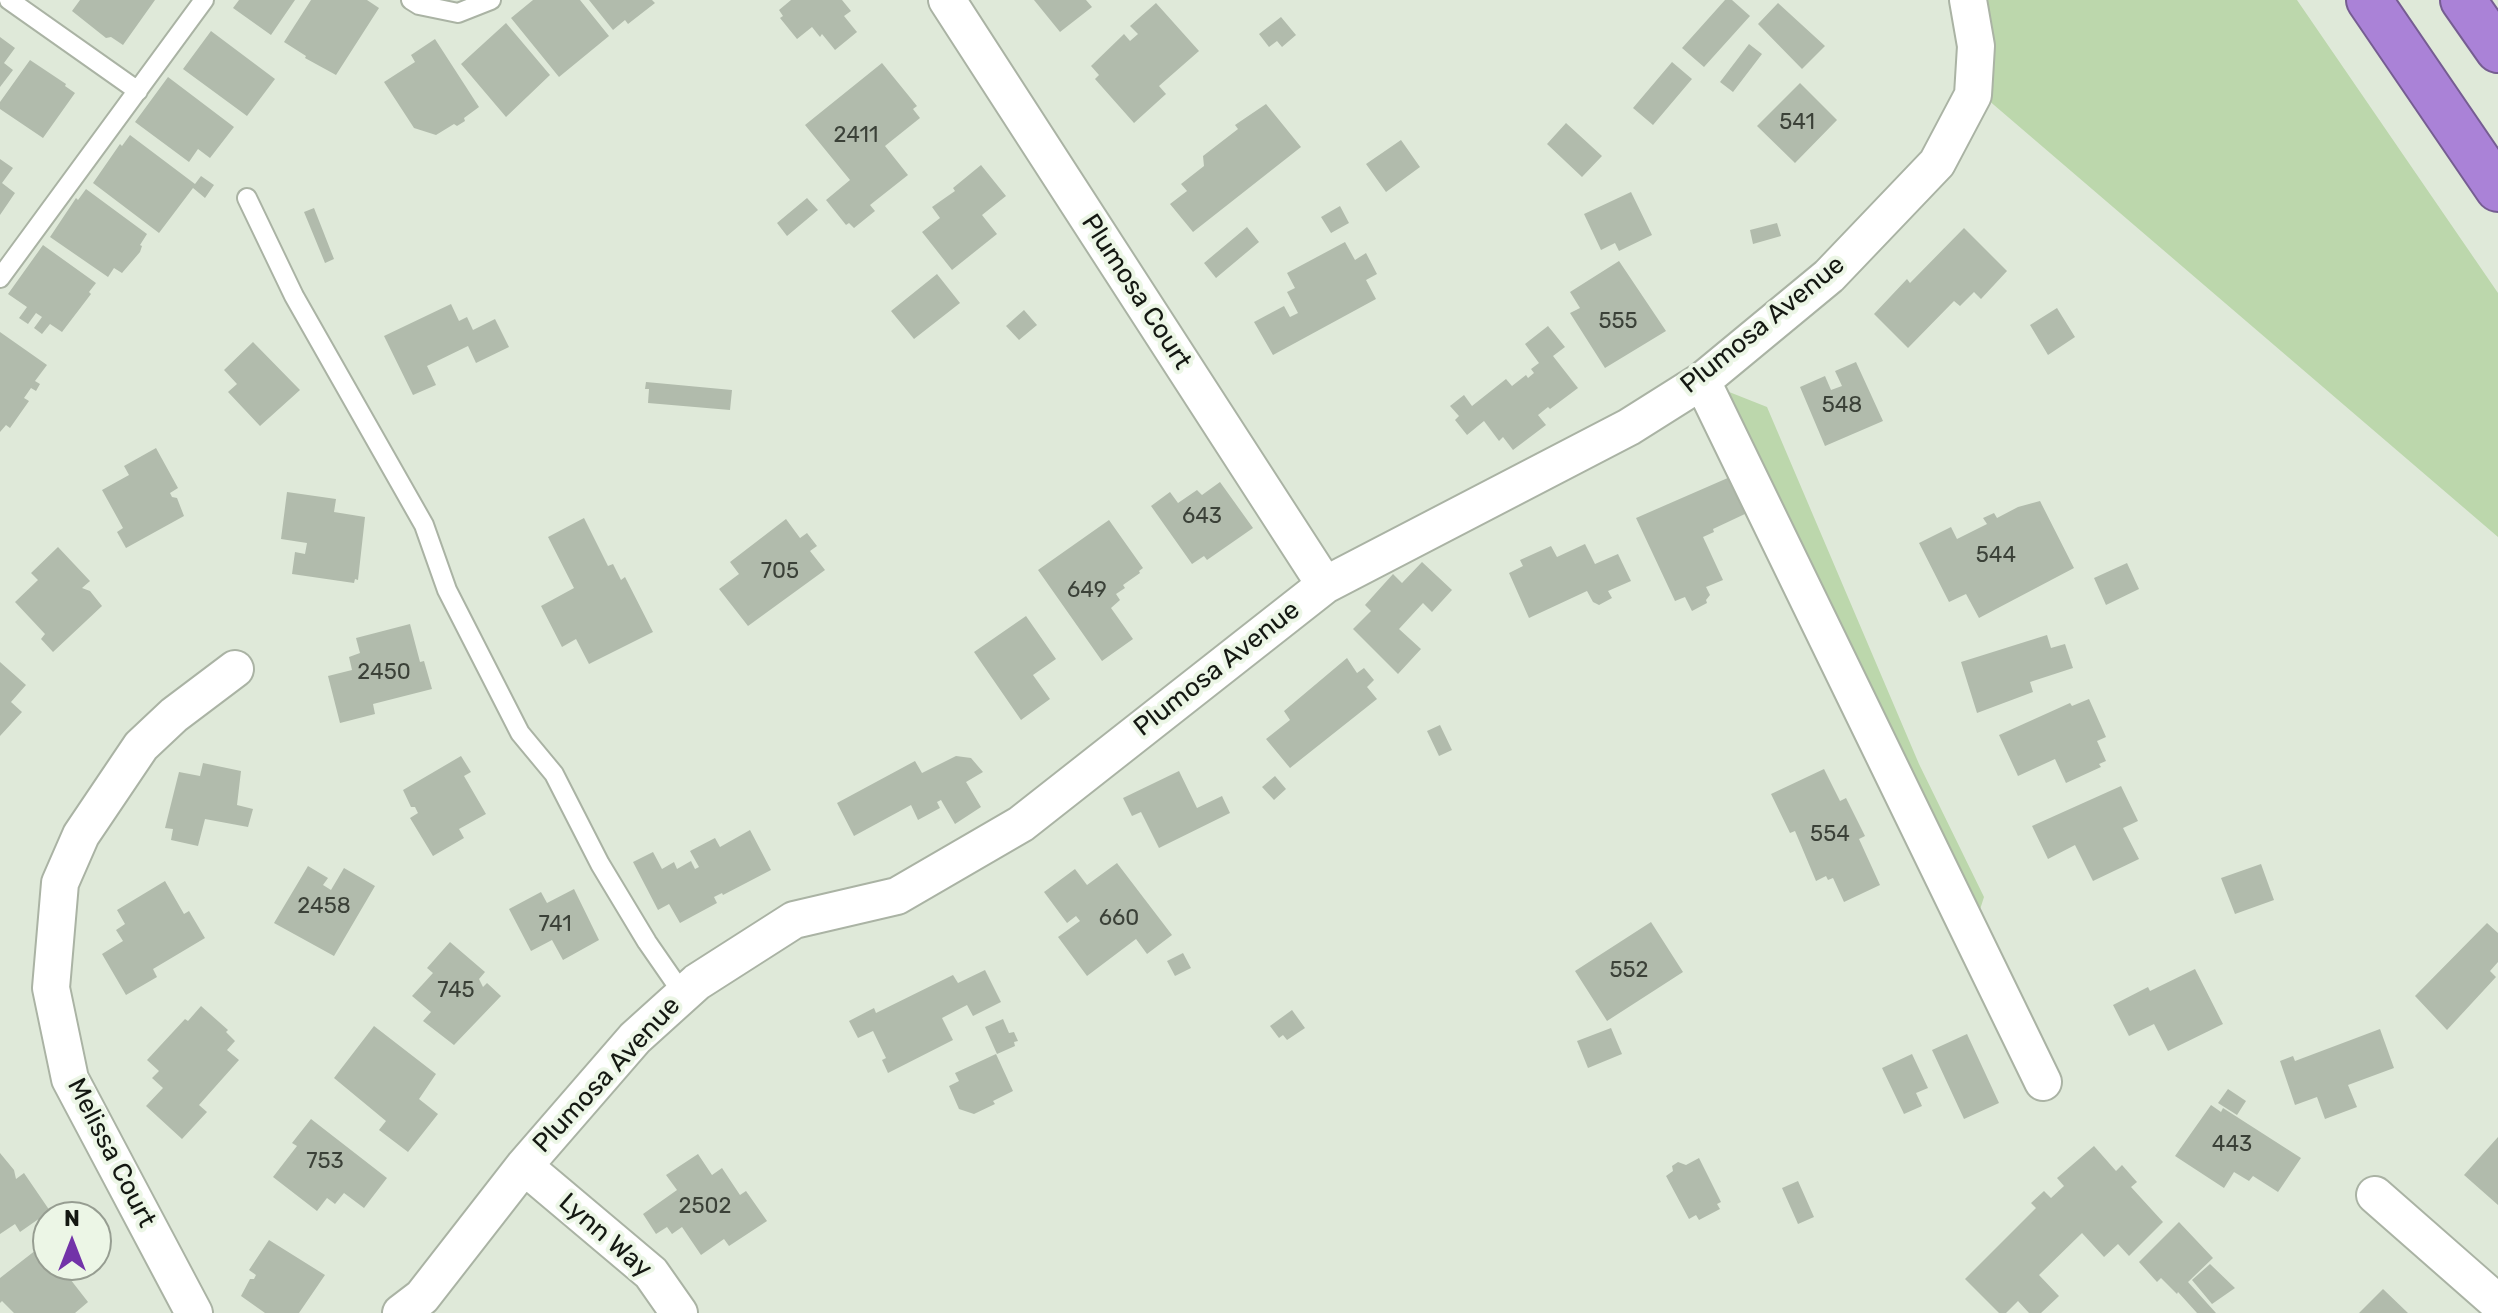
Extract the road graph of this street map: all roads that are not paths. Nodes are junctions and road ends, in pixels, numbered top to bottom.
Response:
1 (9, 0) edge
2 (204, 0) edge
3 (411, 0) edge
4 (491, 0) edge
5 (947, 0) edge
6 (1968, 0) edge
7 (2369, 0) edge
8 (2463, 0) edge
9 (2498, 50) edge
10 (138, 91) junction
11 (2498, 189) edge
12 (247, 198) dead end
13 (0, 278) edge
14 (1702, 381) junction
15 (1325, 585) junction
16 (235, 669) dead end
17 (683, 994) junction
18 (2043, 1082) dead end
19 (524, 1166) junction
20 (2375, 1195) dead end
21 (2498, 1303) edge
22 (194, 1313) edge
23 (401, 1313) edge
24 (679, 1313) edge

1 - 10 lane
2 - 10 lane
3 - 4 lane
5 - 15 street, Plumosa Court
6 - 14 street, Plumosa Avenue
7 - 11 highway
8 - 9 highway
10 - 13 lane
12 - 17 lane
14 - 15 street, Plumosa Avenue
14 - 18 street
15 - 17 street, Plumosa Avenue
16 - 22 street, Melissa Court
17 - 19 street, Plumosa Avenue
19 - 23 street, Plumosa Avenue
19 - 24 street, Lynn Way
20 - 21 street

